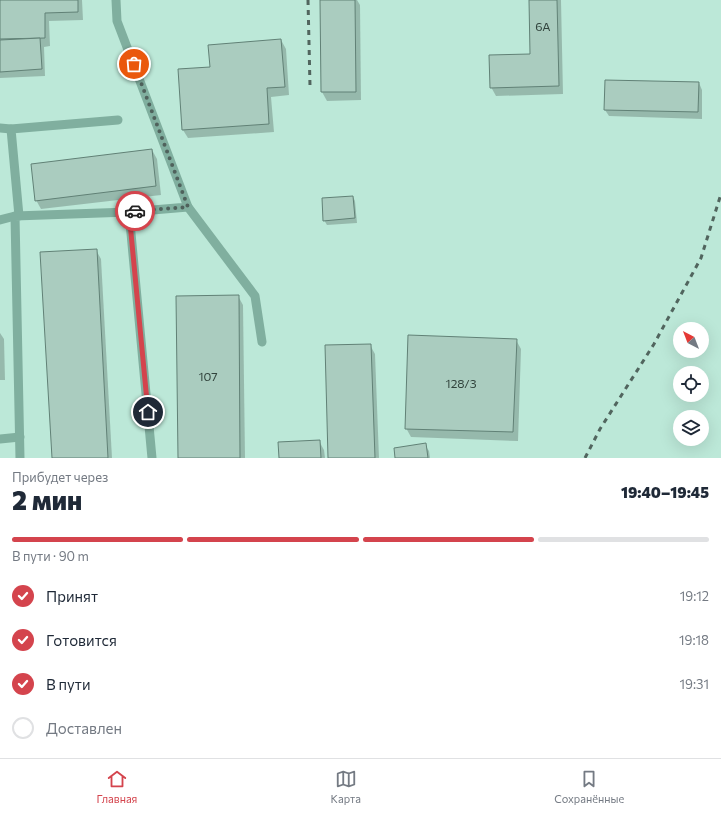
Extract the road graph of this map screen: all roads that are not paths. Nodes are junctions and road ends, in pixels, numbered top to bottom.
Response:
1 (116, 0) edge
2 (118, 120) dead end
3 (0, 128) edge
4 (11, 129) junction
5 (188, 207) junction
6 (129, 212) junction
7 (17, 216) junction
8 (0, 220) edge
9 (262, 342) dead end
10 (20, 437) junction
11 (0, 439) edge
12 (20, 458) edge
13 (152, 458) edge

1 - 5 lane
2 - 4 lane
3 - 4 lane
4 - 7 lane
5 - 6 lane
5 - 9 lane
6 - 7 lane
6 - 13 lane
7 - 8 lane
7 - 10 lane
10 - 11 lane
10 - 12 lane

